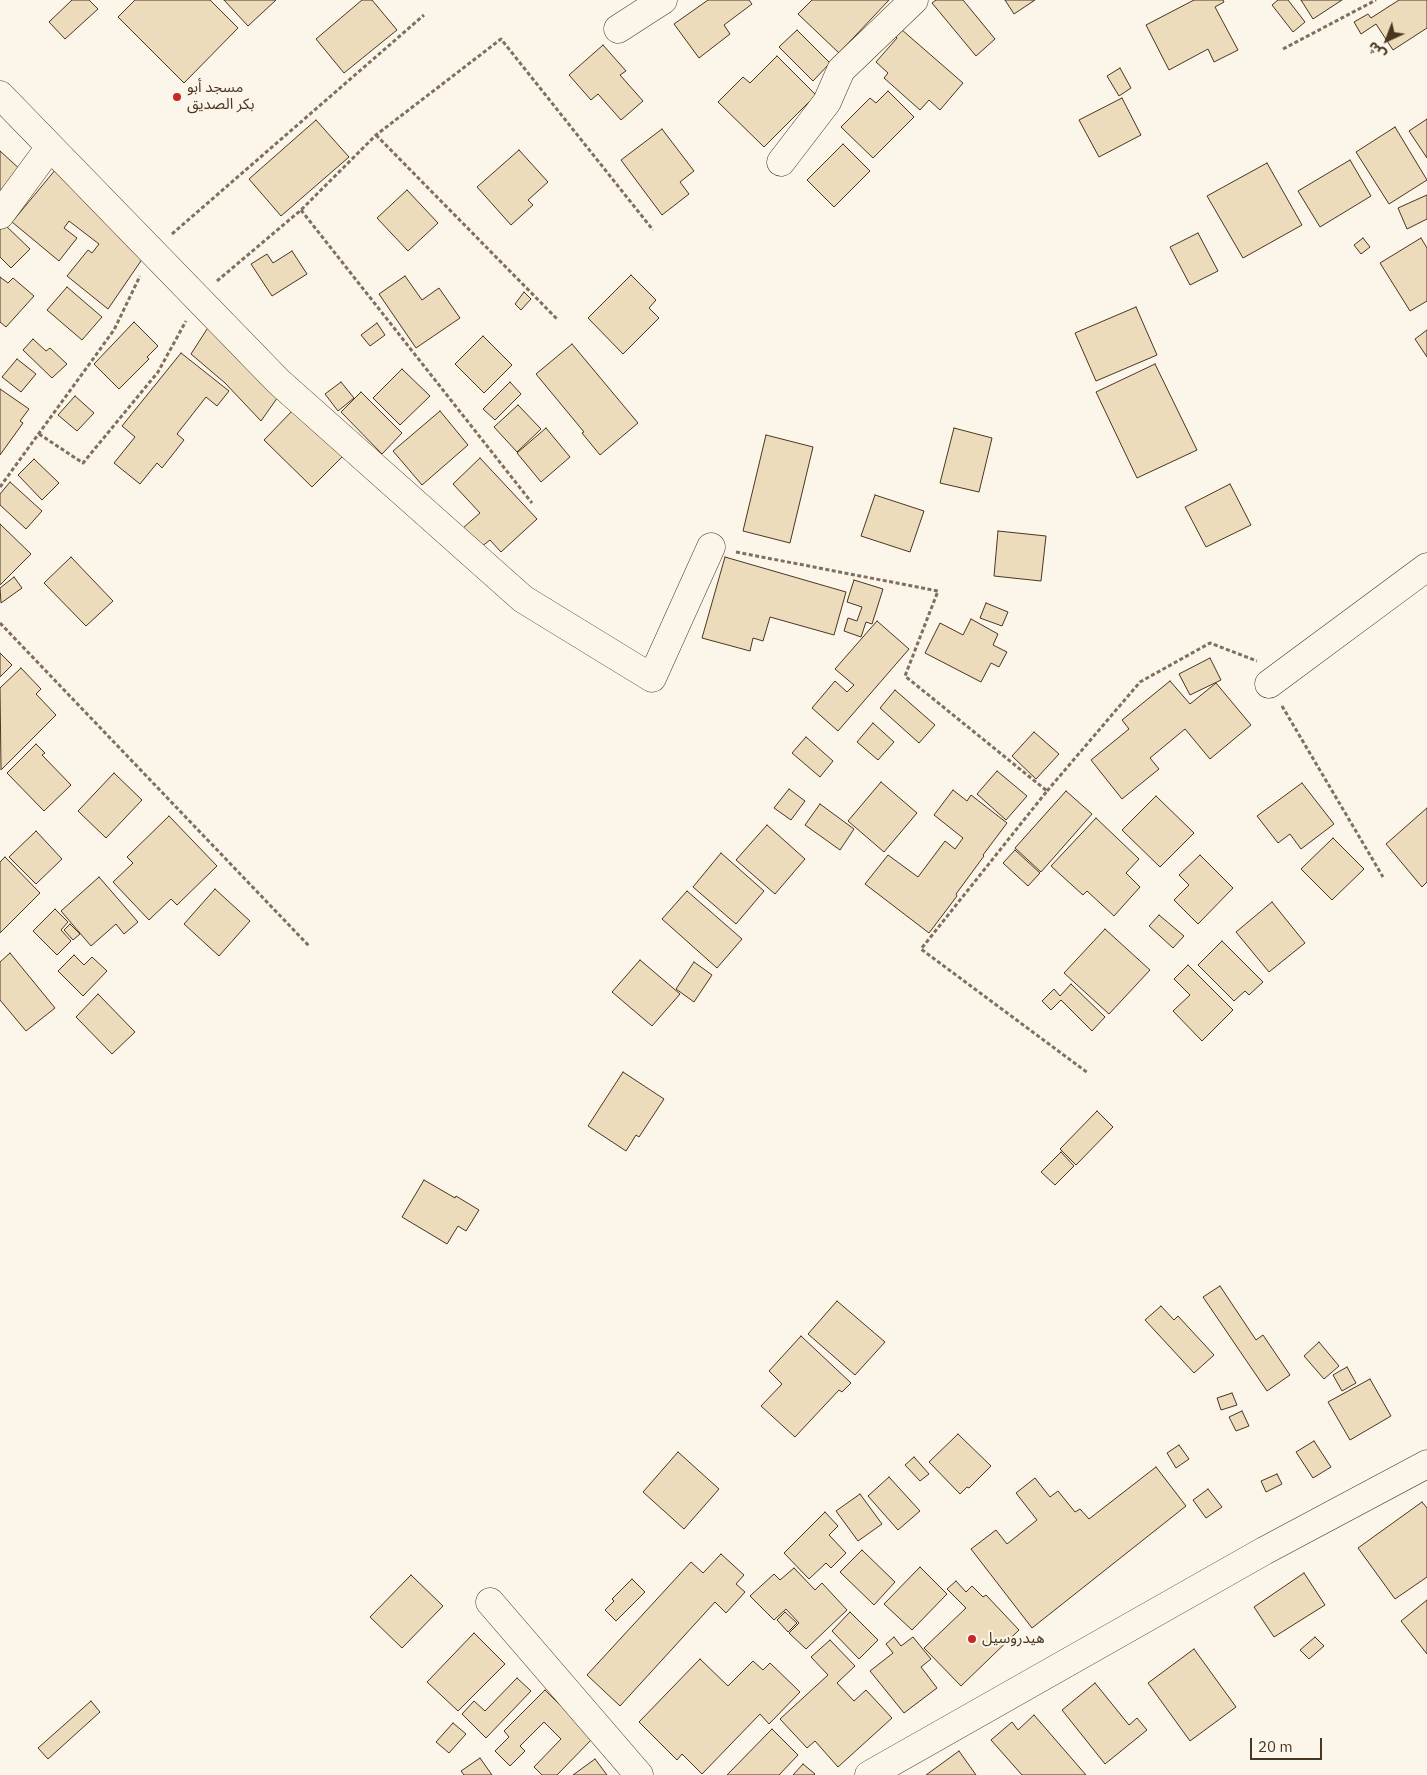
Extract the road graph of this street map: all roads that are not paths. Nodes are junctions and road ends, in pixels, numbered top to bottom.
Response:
1 (662, 0) edge
2 (914, 0) edge
3 (618, 29) dead end
4 (0, 95) edge
5 (50, 146) junction
6 (781, 162) dead end
7 (0, 215) edge
8 (711, 547) road end
9 (1427, 567) edge
10 (1269, 684) road end
11 (1427, 1464) edge
12 (490, 1602) dead end
13 (639, 1775) edge
14 (869, 1775) edge

1 - 3 street
2 - 6 street
4 - 5 street
5 - 7 street
5 - 8 street
9 - 10 street
11 - 14 street
12 - 13 street

